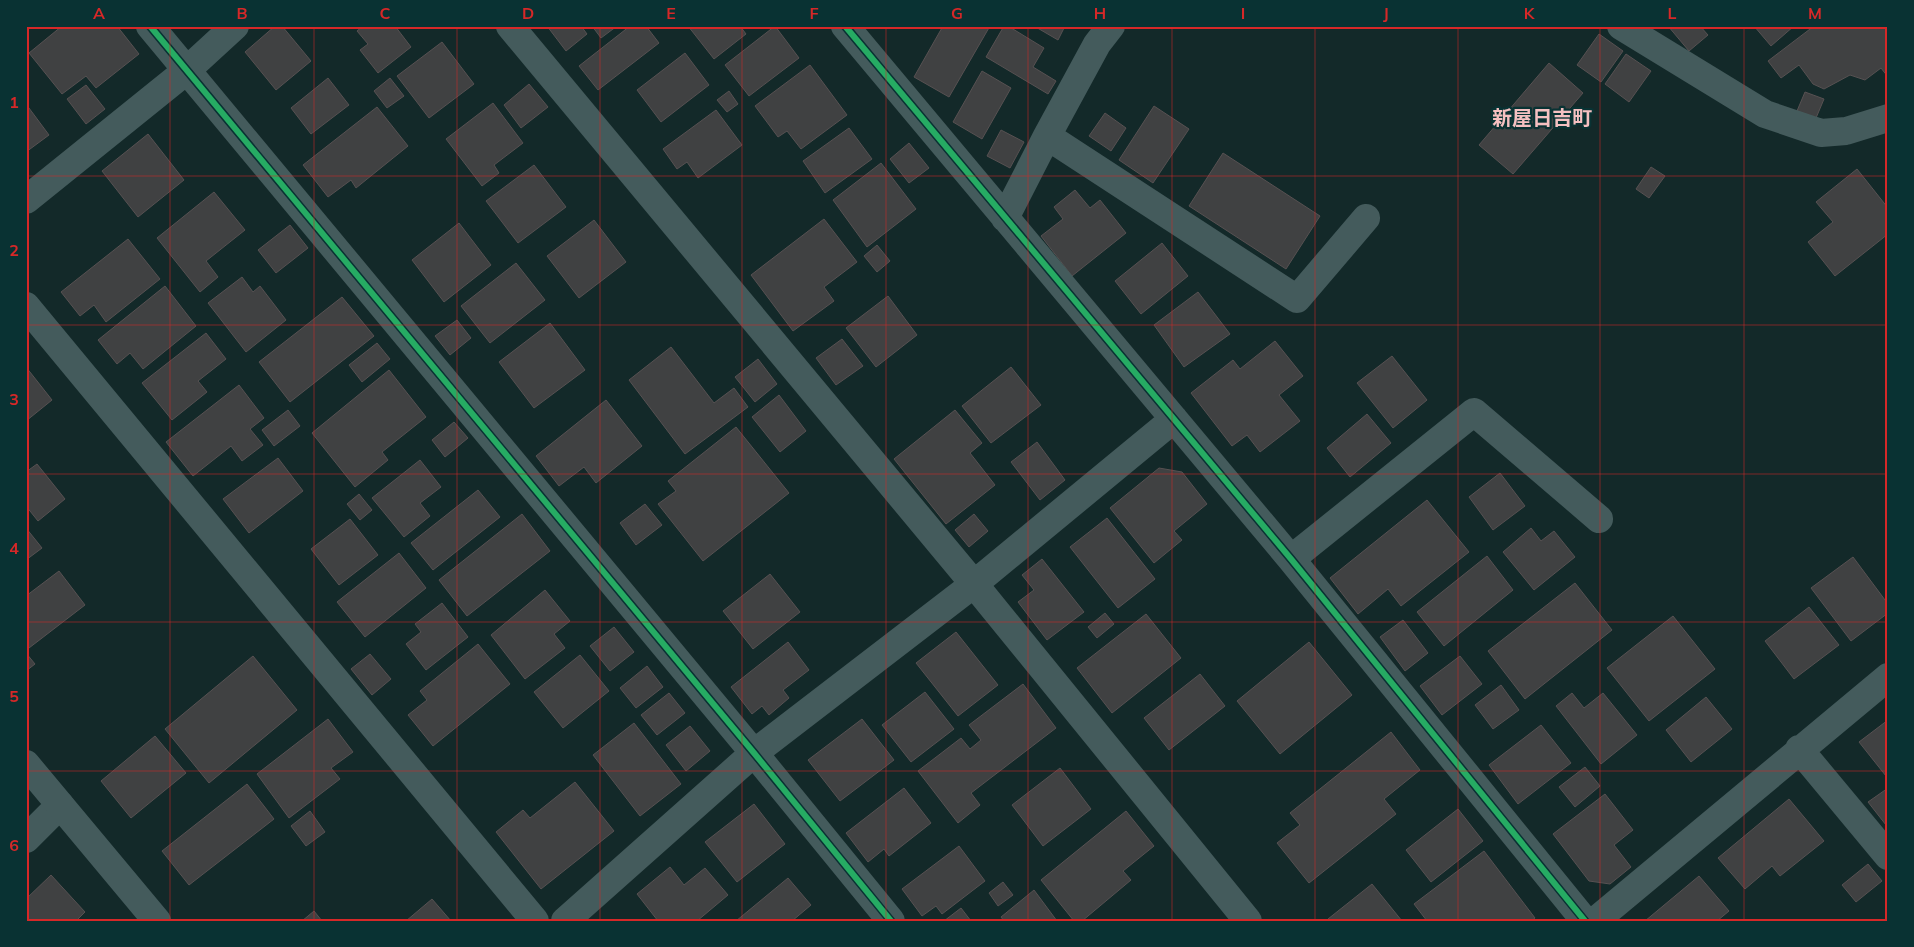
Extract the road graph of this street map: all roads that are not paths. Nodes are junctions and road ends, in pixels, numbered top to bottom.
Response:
1 (150, 26) edge
2 (235, 26) edge
3 (510, 26) edge
4 (845, 26) edge
5 (1111, 26) edge
6 (1621, 26) edge
7 (186, 71) junction
8 (1888, 118) edge
9 (1047, 136) junction
10 (26, 200) edge
11 (1005, 218) junction
12 (1366, 218) dead end
13 (26, 306) edge
14 (1174, 419) junction
15 (1599, 519) dead end
16 (1291, 559) junction
17 (974, 584) junction
18 (1888, 677) edge
19 (1799, 749) junction
20 (754, 753) junction
21 (26, 764) edge
22 (60, 805) junction
23 (26, 839) edge
24 (1888, 856) edge
25 (157, 921) edge
26 (535, 921) edge
27 (565, 921) edge
28 (891, 921) edge
29 (1248, 921) edge
30 (1585, 921) edge
31 (1595, 921) edge

1 - 7 street
2 - 7 street
3 - 17 street
4 - 11 street
5 - 9 street
6 - 8 street
7 - 10 street
7 - 20 street
9 - 11 street
9 - 12 street
11 - 14 street
13 - 26 street
14 - 16 street
14 - 17 street
15 - 16 street
16 - 30 street
17 - 20 street
17 - 29 street
18 - 19 street
19 - 24 street
19 - 31 street
20 - 27 street
20 - 28 street
21 - 22 street
22 - 23 street
22 - 25 street

